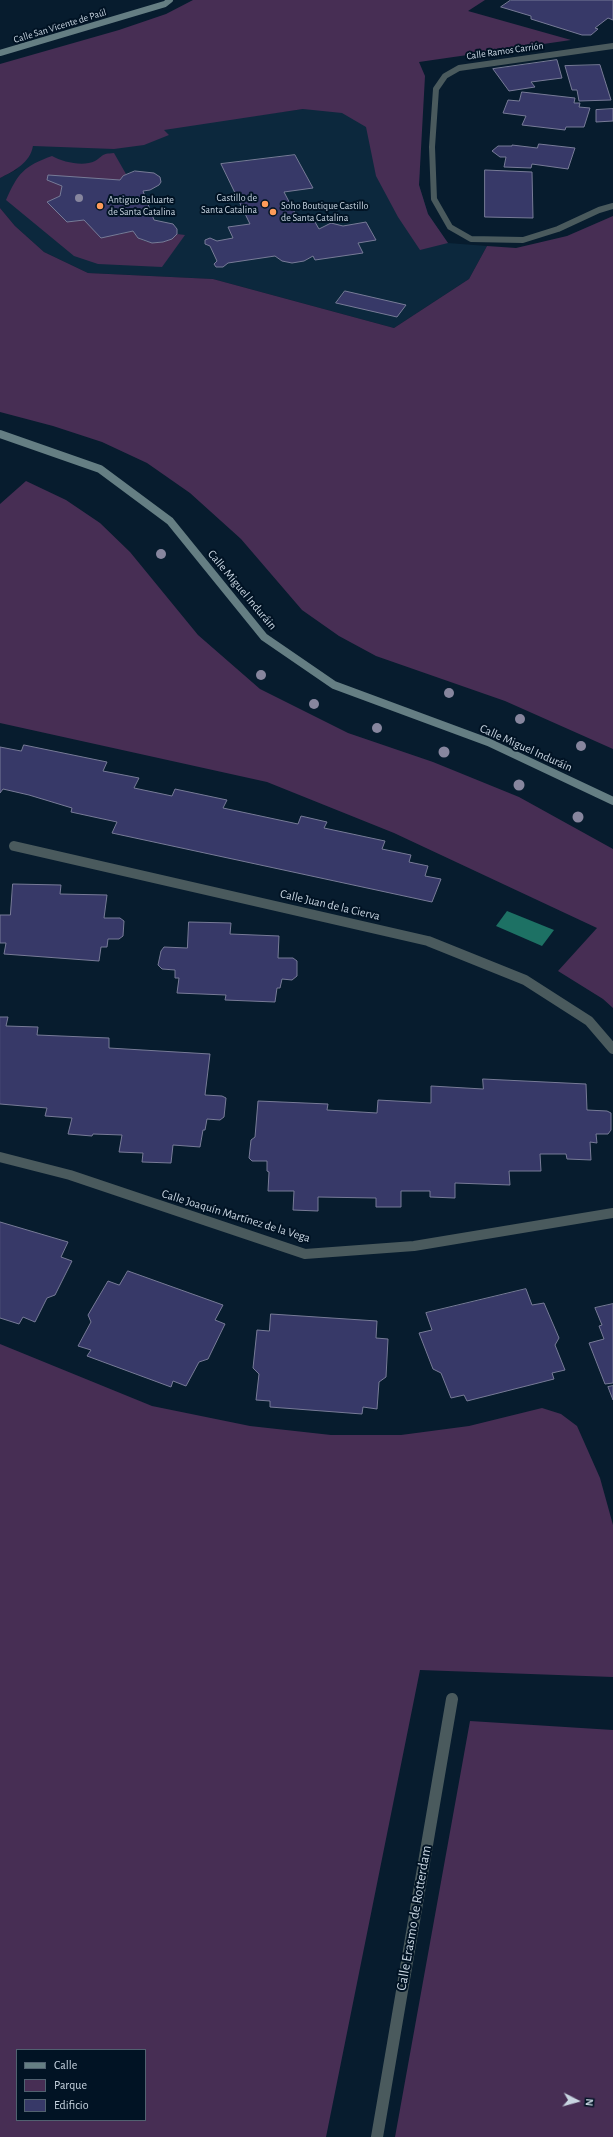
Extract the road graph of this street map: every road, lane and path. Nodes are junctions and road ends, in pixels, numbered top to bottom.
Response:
1 (170, 0) edge
2 (613, 46) edge
3 (0, 53) edge
4 (613, 206) edge
5 (0, 434) edge
6 (613, 801) edge
7 (14, 846) dead end
8 (613, 1049) edge
9 (0, 1157) edge
10 (613, 1213) edge
11 (452, 1699) dead end
12 (377, 2137) edge

1 - 3 street, Calle San Vicente de Paúl
2 - 4 street, Calle Ramos Carrión
5 - 6 street, Calle Miguel Induráin
7 - 8 street, Calle Juan de la Cierva
9 - 10 street, Calle Joaquín Martínez de la Vega
11 - 12 street, Calle Erasmo de Rotterdam

